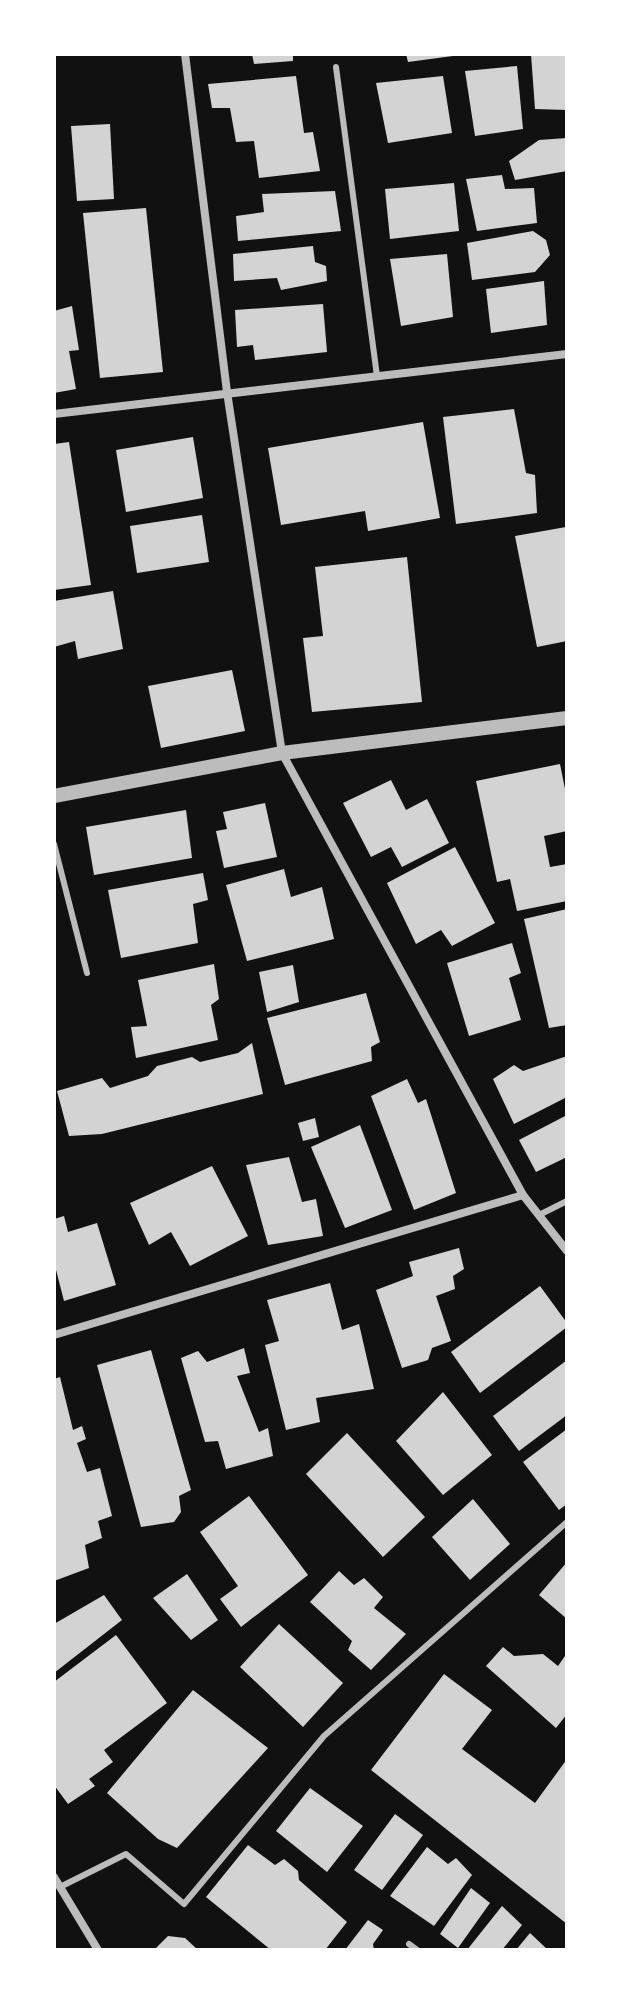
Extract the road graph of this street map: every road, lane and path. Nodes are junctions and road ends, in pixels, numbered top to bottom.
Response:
1 (185, 54) edge
2 (336, 67) dead end
3 (567, 354) edge
4 (377, 376) junction
5 (227, 392) junction
6 (54, 414) edge
7 (567, 718) edge
8 (282, 753) junction
9 (54, 796) edge
10 (54, 844) edge
11 (87, 973) dead end
12 (523, 1195) junction
13 (567, 1201) edge
14 (539, 1215) junction
15 (567, 1251) edge
16 (54, 1335) edge
17 (567, 1522) edge
18 (54, 1877) edge
19 (60, 1887) junction
20 (409, 1944) dead end
21 (98, 1950) edge
22 (417, 1950) edge

1 - 5 street
2 - 4 lane
3 - 4 street
4 - 5 street
5 - 6 street
5 - 8 street
7 - 8 street
8 - 9 street
8 - 12 street
10 - 11 lane
12 - 14 street
12 - 16 street
13 - 14 lane
14 - 15 street
17 - 19 lane
18 - 19 street
19 - 21 street
20 - 22 lane

